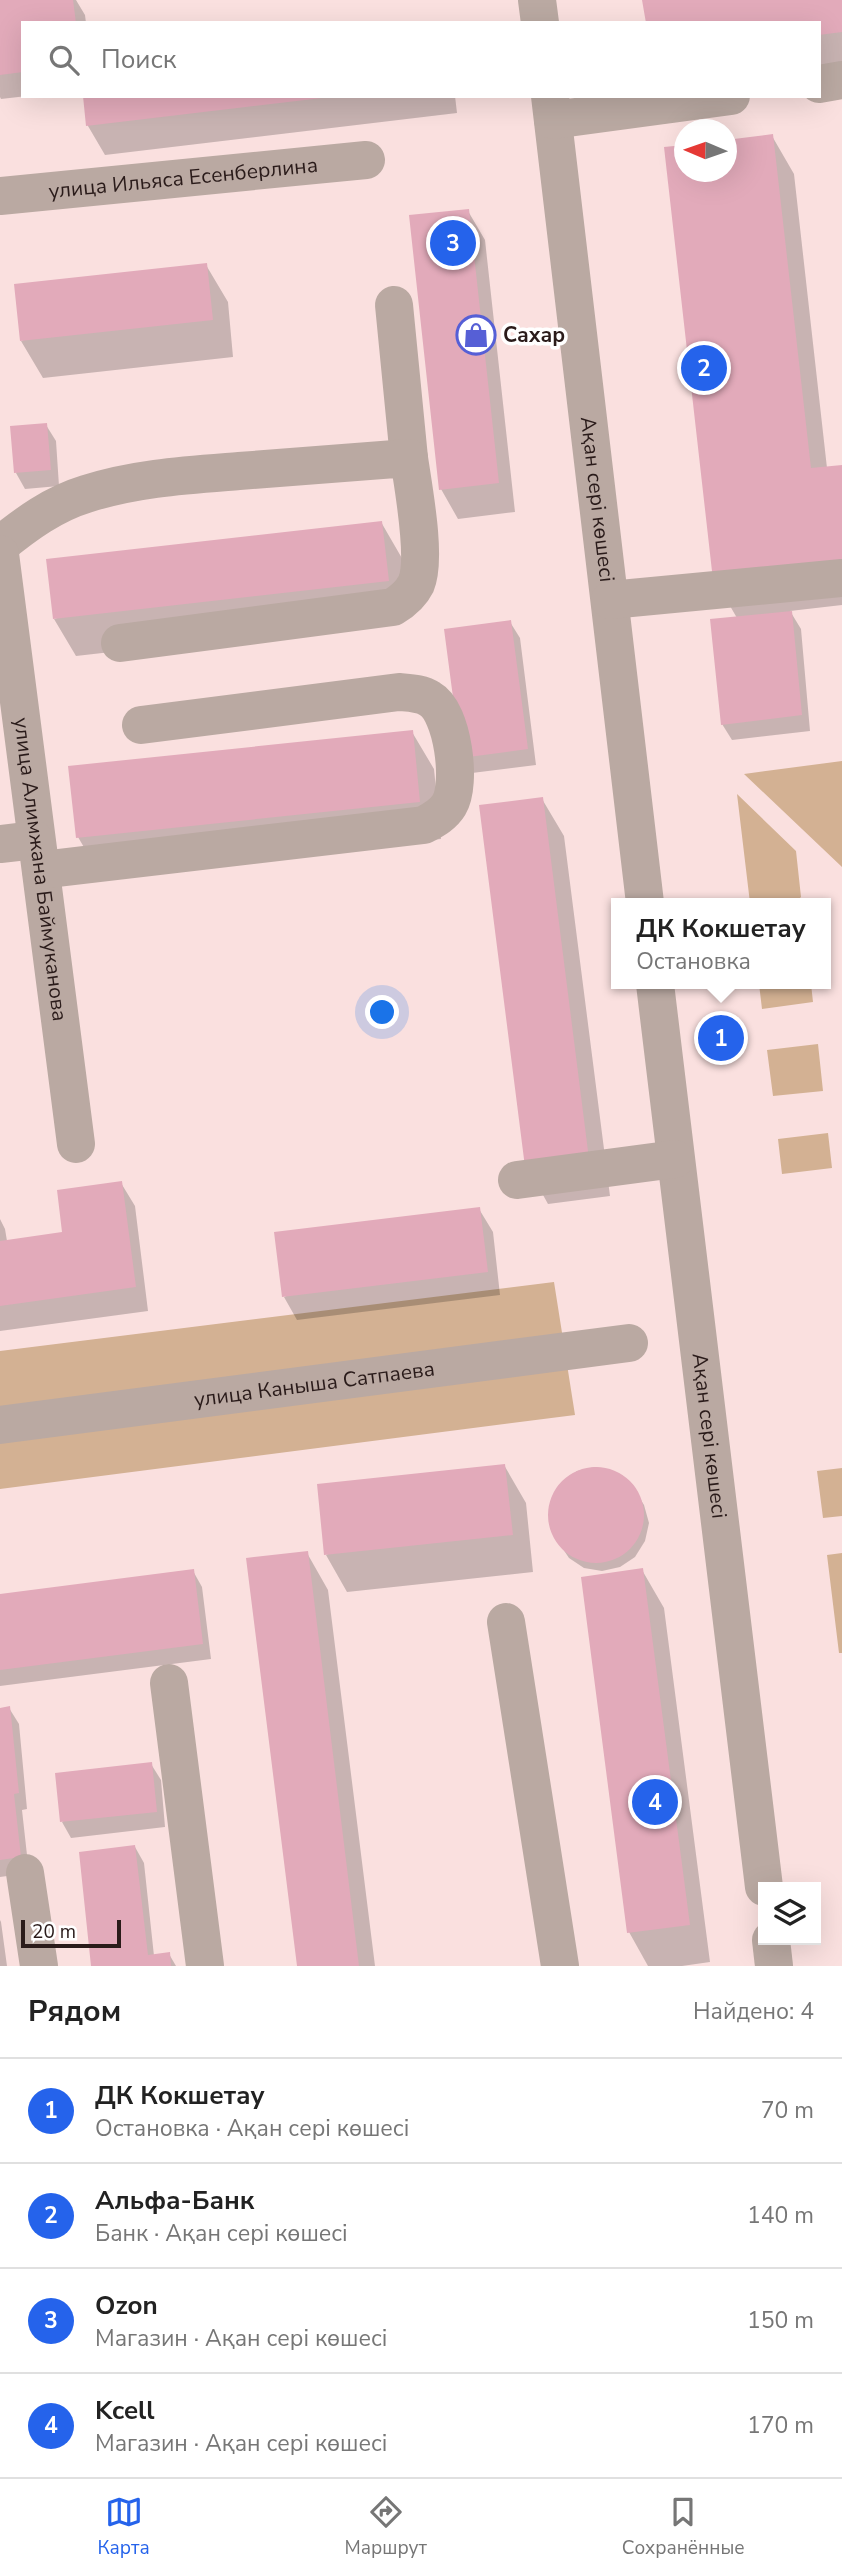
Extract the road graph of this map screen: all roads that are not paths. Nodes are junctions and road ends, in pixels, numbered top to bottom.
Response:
1 (537, 0) edge
2 (540, 21) edge
3 (842, 80) edge
4 (821, 84) edge
5 (701, 98) edge
6 (552, 108) edge
7 (366, 160) dead end
8 (0, 196) edge
9 (394, 305) dead end
10 (409, 458) junction
11 (0, 545) edge
12 (0, 554) edge
13 (842, 578) edge
14 (610, 600) junction
15 (120, 643) dead end
16 (141, 725) dead end
17 (26, 851) edge
18 (644, 898) edge
19 (656, 989) edge
20 (76, 1144) dead end
21 (676, 1159) junction
22 (517, 1180) dead end
23 (629, 1343) dead end
24 (0, 1425) edge
25 (506, 1622) dead end
26 (169, 1683) dead end
27 (25, 1873) dead end
28 (763, 1882) edge
29 (772, 1945) edge
30 (39, 1966) edge
31 (205, 1966) edge
32 (560, 1966) edge
33 (774, 1966) edge

1 - 2 street
3 - 4 street
5 - 6 street
6 - 14 street, Ақан сері көшесі
7 - 8 street, улица Ильяса Есенберлина
9 - 10 street
10 - 11 street
10 - 15 street
12 - 17 street, улица Алимжана Баймуканова
13 - 14 street
14 - 18 street, Ақан сері көшесі
16 - 17 street
17 - 20 street, улица Алимжана Баймуканова
19 - 21 street, Ақан сері көшесі
21 - 22 street
21 - 28 street, Ақан сері көшесі
23 - 24 street, улица Каныша Сатпаева
25 - 32 street
26 - 31 street
27 - 30 street
29 - 33 street

